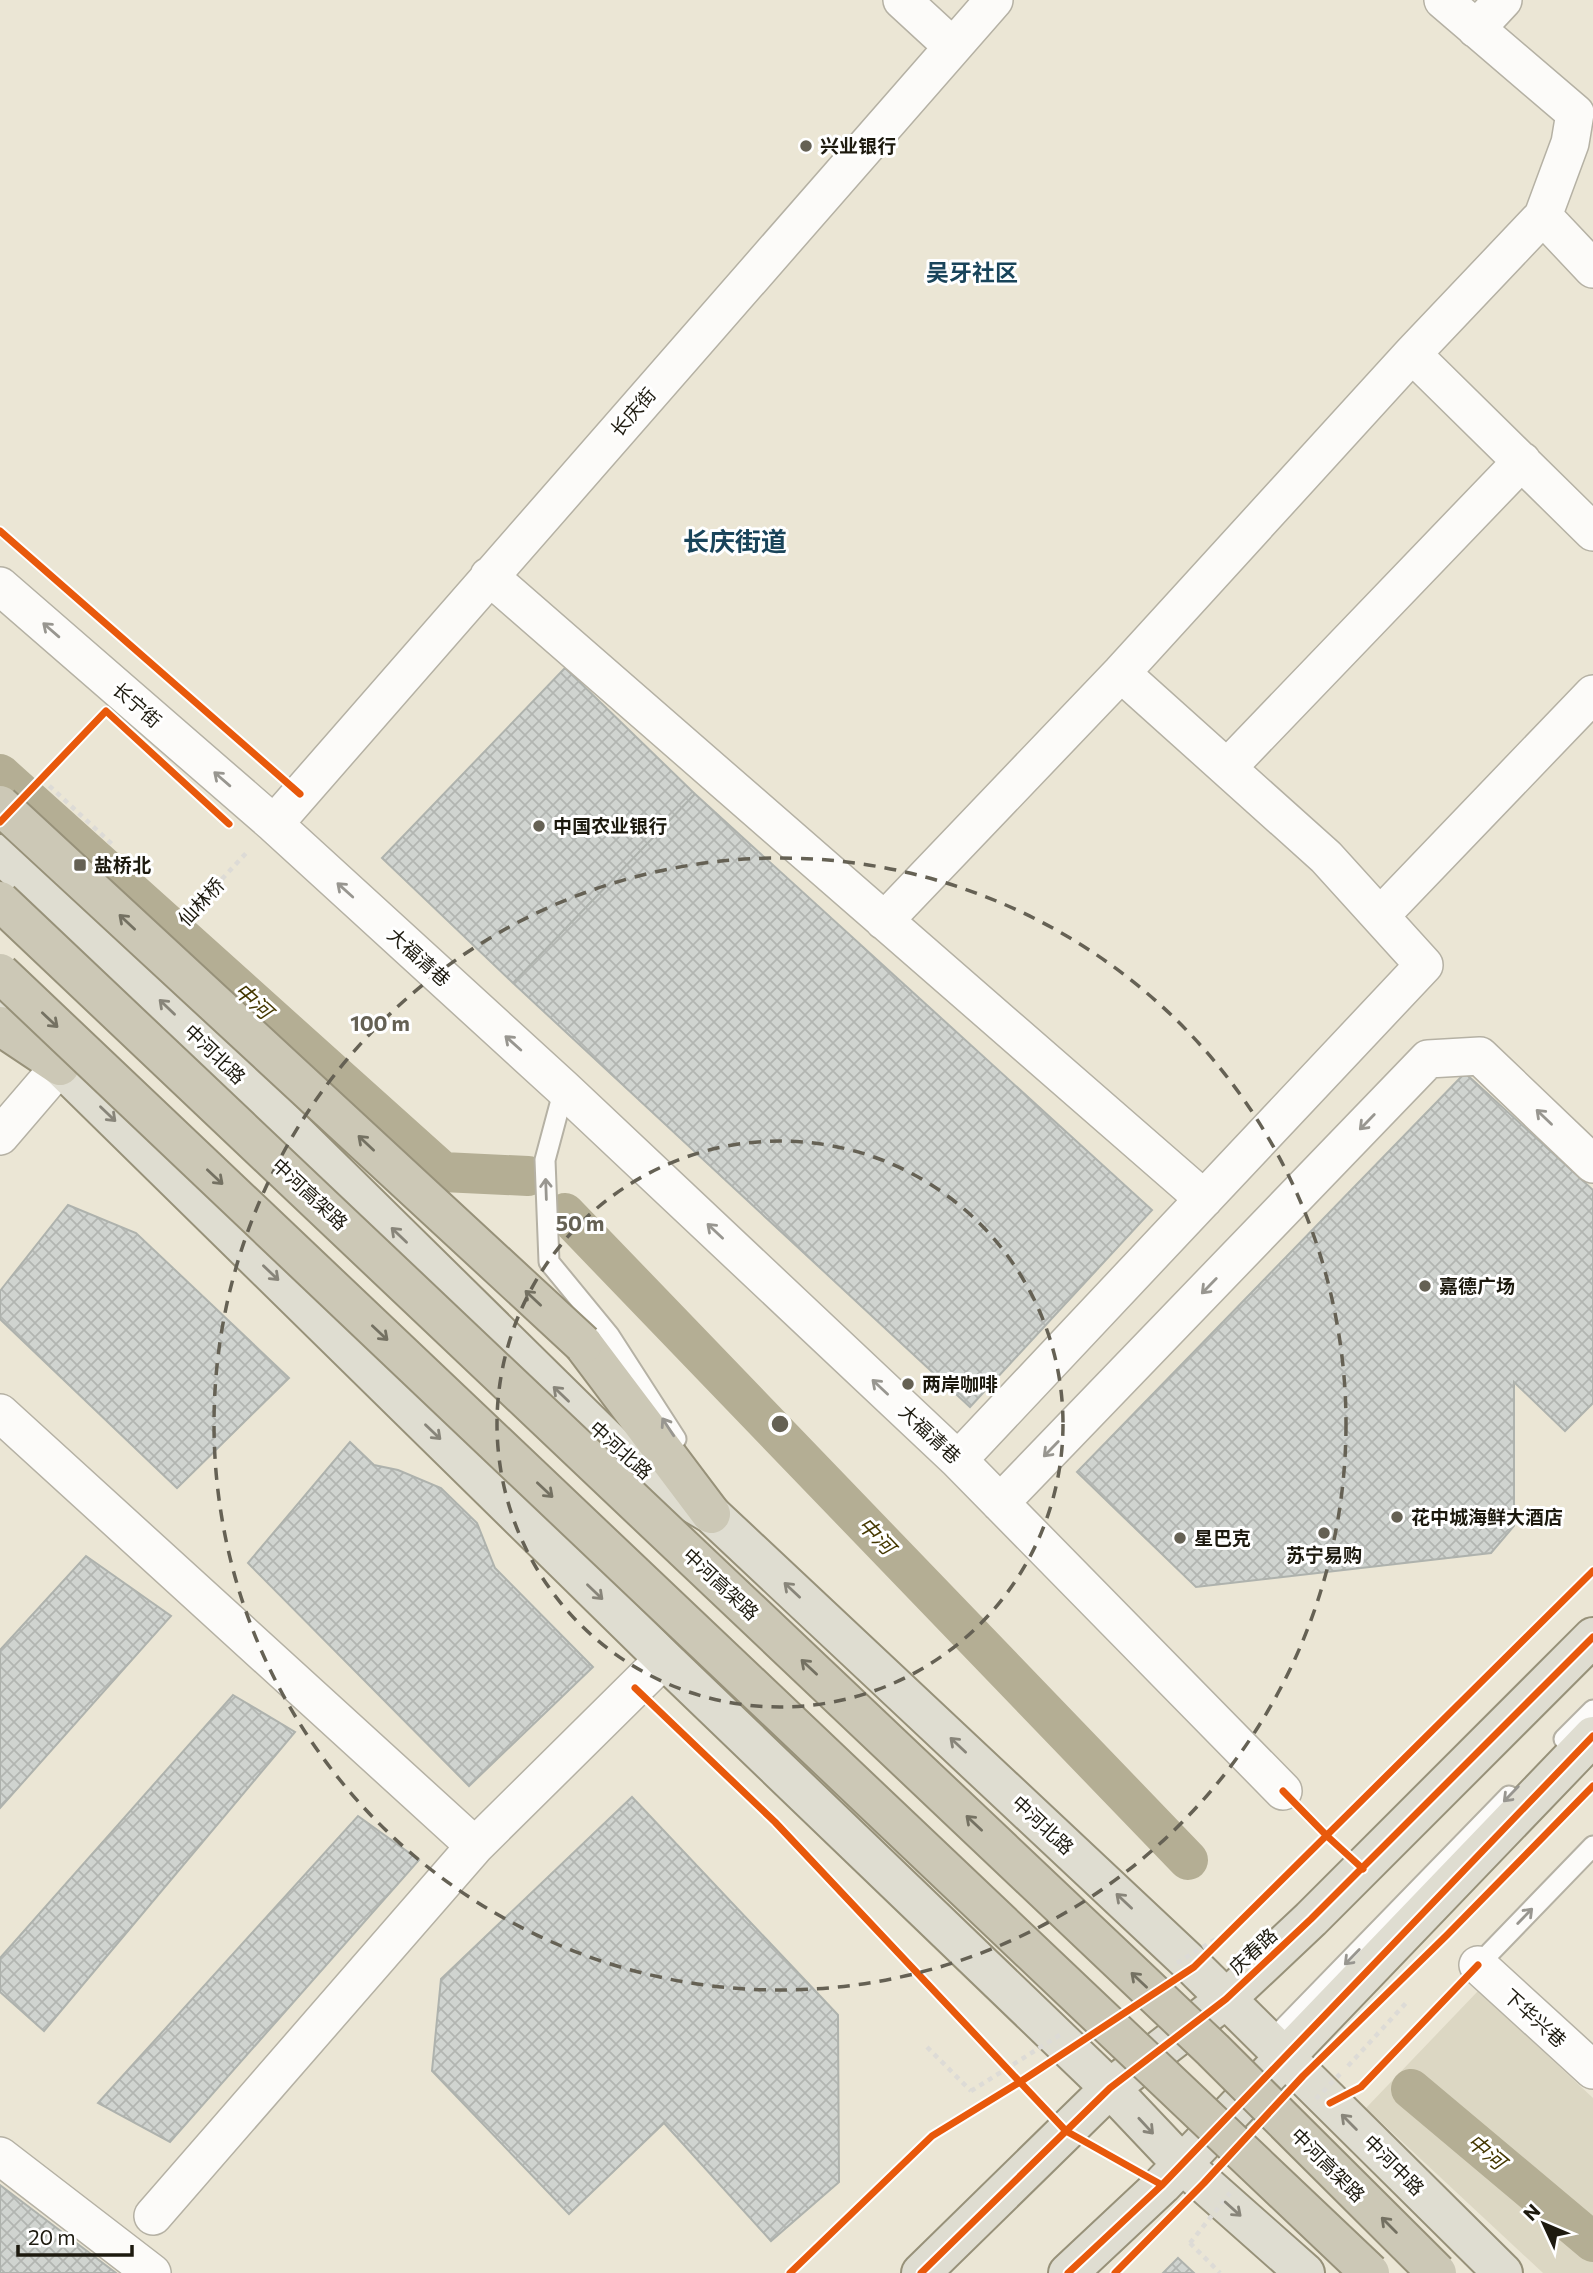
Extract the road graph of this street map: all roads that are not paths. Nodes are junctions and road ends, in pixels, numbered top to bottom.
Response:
1 (902, 0) edge
2 (994, 0) edge
3 (1443, 0) edge
4 (1503, 0) edge
5 (1476, 29) junction
6 (953, 47) junction
7 (1581, 132) edge
8 (1543, 216) junction
9 (1593, 269) edge
10 (1412, 354) junction
11 (1522, 461) junction
12 (1593, 532) edge
13 (489, 576) junction
14 (0, 586) edge
15 (1121, 673) junction
16 (1593, 694) edge
17 (1227, 768) junction
18 (0, 805) edge
19 (274, 824) junction
20 (0, 855) edge
21 (0, 901) edge
22 (1380, 916) junction
23 (884, 920) junction
24 (0, 973) edge
25 (0, 1007) edge
26 (0, 1026) edge
27 (60, 1066) junction
28 (564, 1089) junction
29 (0, 1136) edge
30 (1593, 1164) edge
31 (1204, 1199) junction
32 (0, 1413) edge
33 (958, 1460) junction
34 (1000, 1503) junction
35 (712, 1514) junction
36 (745, 1546) junction
37 (1593, 1637) edge
38 (664, 1659) junction
39 (1593, 1710) edge
40 (1593, 1736) edge
41 (1283, 1791) dead end
42 (475, 1846) junction
43 (1593, 1846) edge
44 (1478, 1965) joint
45 (1226, 1999) junction
46 (1278, 2049) junction
47 (1593, 2070) edge
48 (1110, 2088) junction
49 (0, 2156) edge
50 (1182, 2164) junction
51 (153, 2217) dead end
52 (152, 2273) edge
53 (921, 2273) edge
54 (1068, 2273) edge
55 (1304, 2273) edge
56 (1370, 2273) edge
57 (1437, 2273) edge
58 (1503, 2273) edge

1 - 6 street
2 - 6 street, 长庆街
3 - 5 street
4 - 5 street
5 - 7 street
6 - 13 street, 长庆街
7 - 8 street
8 - 9 street
8 - 10 street
10 - 11 street
10 - 15 street
11 - 12 street
11 - 17 street
13 - 19 street, 长庆街
13 - 23 street
19 -> 14 street, 长宁街
15 - 17 street
15 - 23 street
16 - 22 street
17 - 22 street
35 -> 18 highway, bridge
28 -> 19 street, 大福清巷
35 -> 20 main road, 中河北路
57 -> 21 highway, 中河高架路, bridge
22 - 31 street
23 - 31 street
24 -> 56 highway, bridge
25 - 27 main road
26 - 27 highway
27 - 29 street
27 -> 38 main road
33 -> 28 street, 大福清巷
36 -> 28 lane
30 -> 34 street
31 - 33 street
32 - 42 street
33 - 34 street, 大福清巷
34 - 41 street, 大福清巷
35 - 36 main road, 中河北路
45 -> 36 main road, 中河北路
37 - 45 main road, 庆春路
38 - 42 street
38 - 48 main road
39 -> 46 lane
40 - 46 main road
42 - 51 street
44 -> 43 lane
44 - 47 street, 下华兴巷
45 - 46 main road, 中河北路
45 - 48 main road, 庆春路
46 - 50 main road
58 -> 46 main road, 中河中路
48 -> 50 main road
48 - 53 main road, 庆春路
49 - 52 street
50 - 54 main road
50 -> 55 main road

